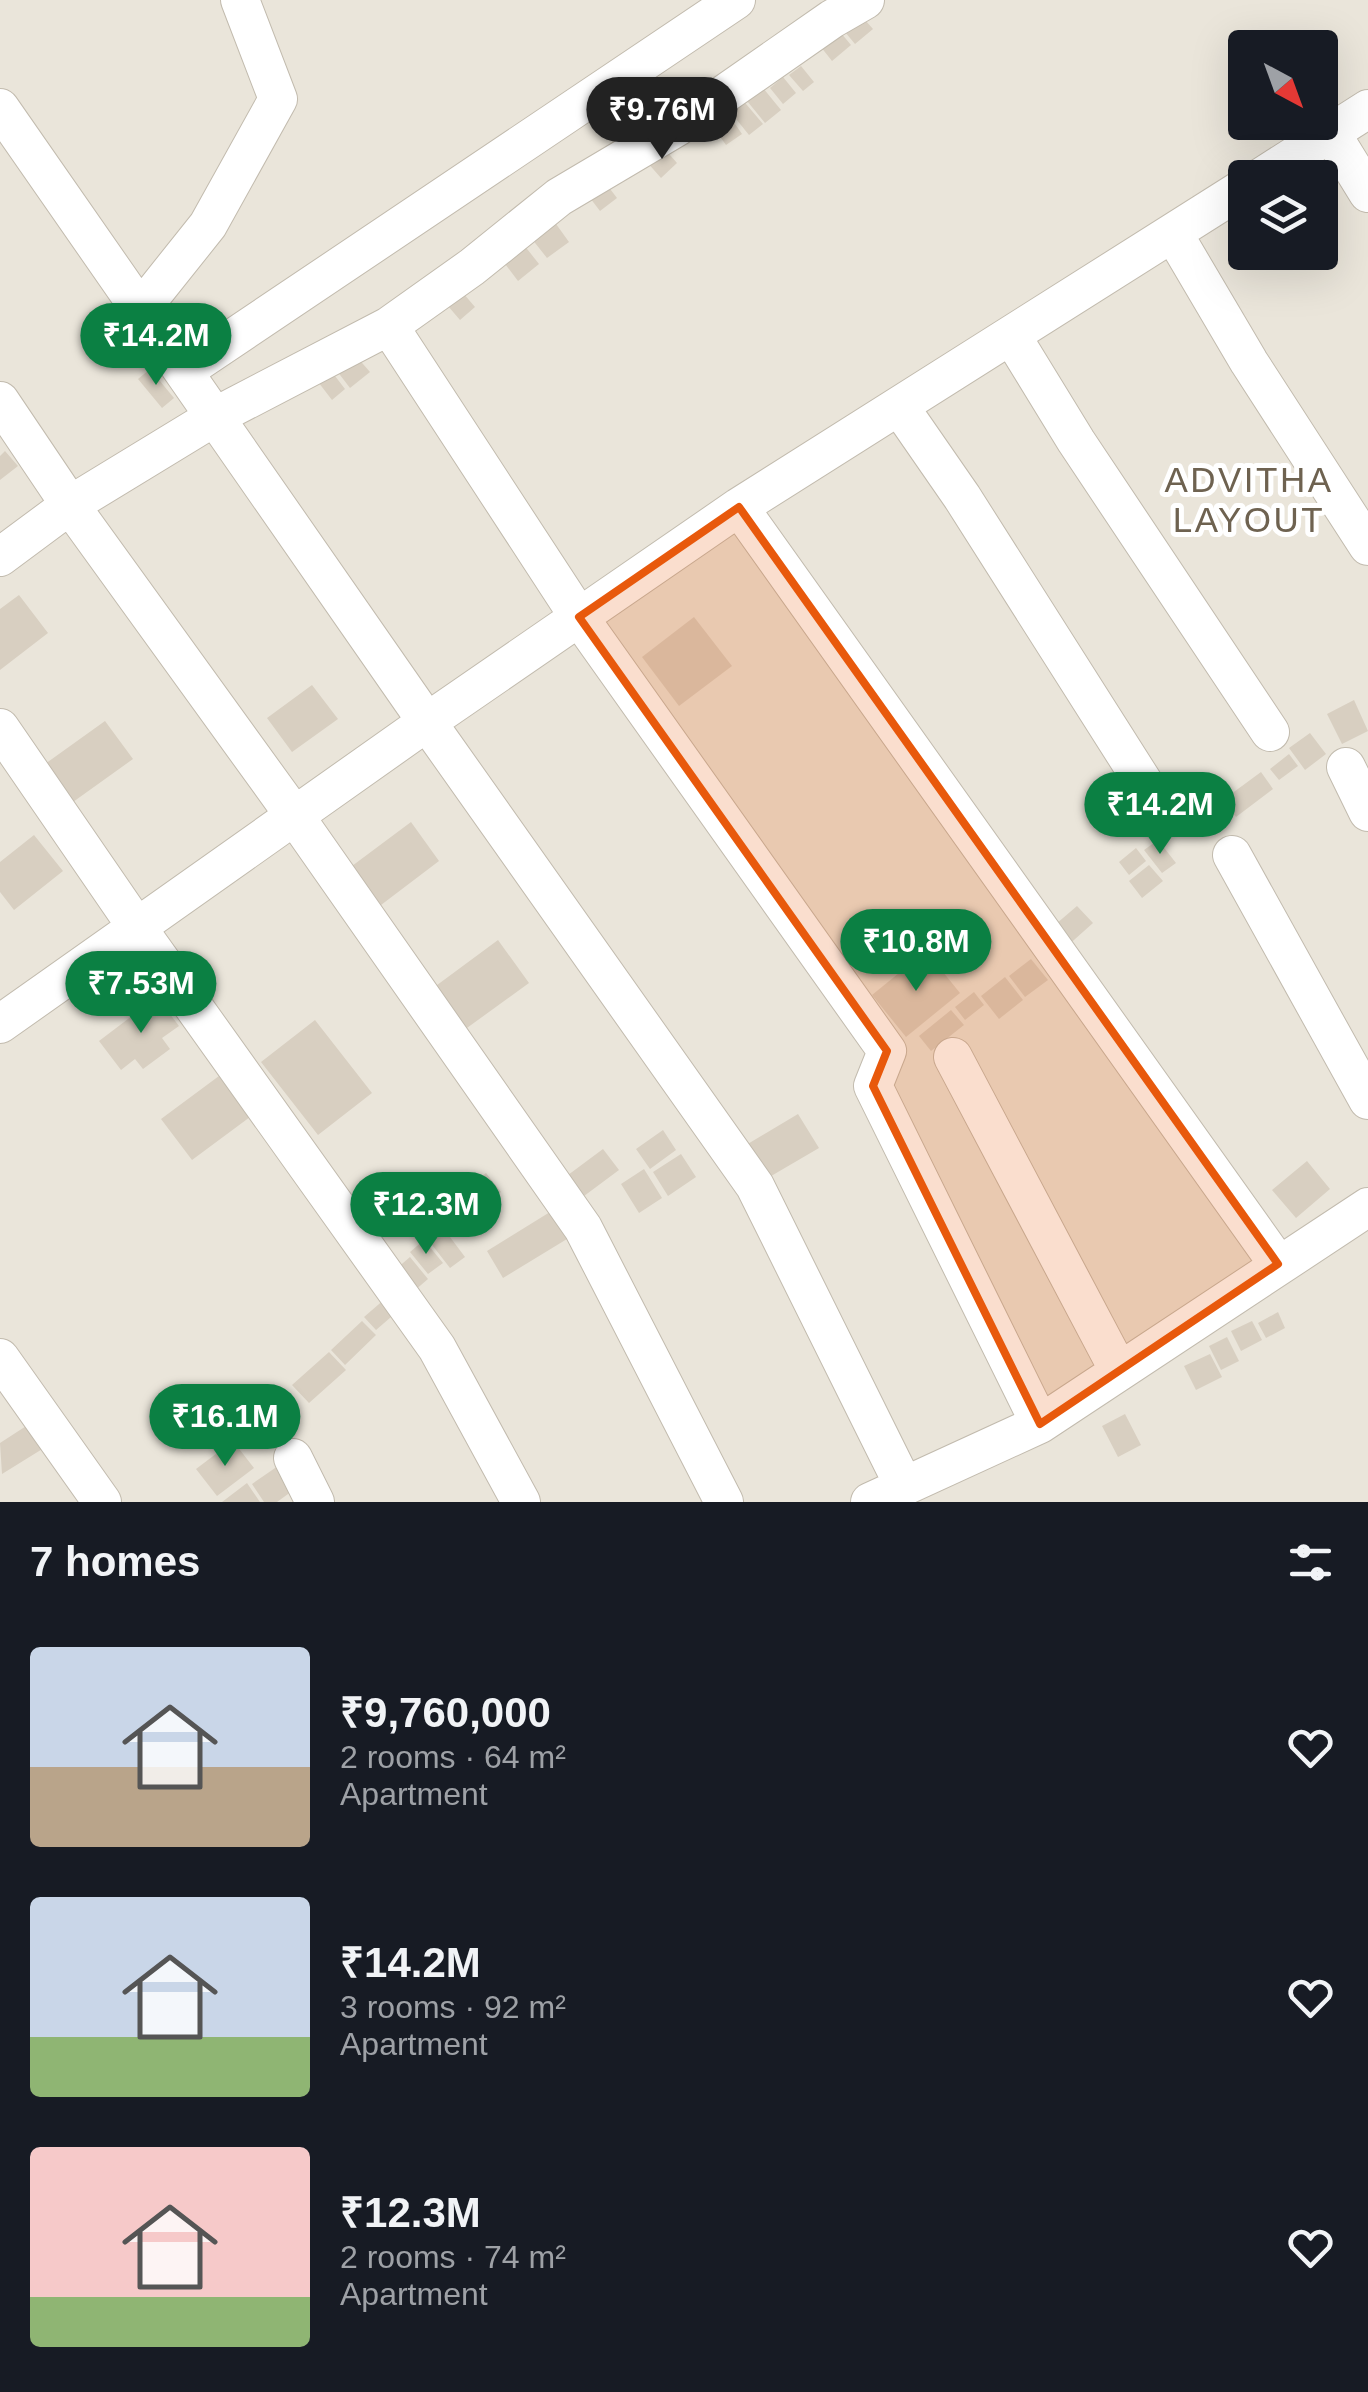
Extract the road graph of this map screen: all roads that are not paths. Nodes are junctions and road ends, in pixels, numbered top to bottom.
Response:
1 (240, 0) edge
2 (736, 0) edge
3 (865, 0) edge
4 (0, 108) edge
5 (1368, 109) edge
6 (1338, 128) edge
7 (1319, 140) edge
8 (1336, 140) edge
9 (1288, 160) edge
10 (1368, 193) edge
11 (1228, 198) edge
12 (1173, 232) junction
13 (141, 310) junction
14 (390, 326) junction
15 (1011, 335) junction
16 (184, 371) junction
17 (0, 401) edge
18 (899, 406) junction
19 (216, 416) junction
20 (70, 505) junction
21 (739, 507) junction
22 (1368, 546) edge
23 (0, 557) edge
24 (579, 617) junction
25 (426, 722) junction
26 (0, 728) edge
27 (1270, 732) dead end
28 (1346, 767) dead end
29 (1157, 804) dead end
30 (1368, 812) edge
31 (294, 815) junction
32 (1232, 855) dead end
33 (136, 926) junction
34 (0, 1024) edge
35 (953, 1057) dead end
36 (1368, 1100) edge
37 (1368, 1207) edge
38 (1278, 1264) junction
39 (0, 1358) edge
40 (1120, 1372) junction
41 (1040, 1424) junction
42 (293, 1458) dead end
43 (904, 1486) junction
44 (102, 1502) edge
45 (314, 1502) edge
46 (522, 1502) edge
47 (724, 1502) edge
48 (870, 1502) edge

1 - 13 street
2 - 16 street
3 - 14 street
4 - 13 street
5 - 6 street
7 - 9 street
8 - 10 street
11 - 12 street
12 - 15 street
12 - 22 street
13 - 16 street
14 - 19 street
14 - 24 street
15 - 18 street
15 - 27 street
16 - 19 street
17 - 20 street
18 - 21 street
18 - 29 street
19 - 20 street
19 - 25 street
20 - 23 street
20 - 31 street
21 - 24 street
21 - 38 street
24 - 25 street
24 - 41 street
25 - 31 street
25 - 43 street
26 - 33 street
28 - 30 street
31 - 33 street
31 - 47 street
32 - 36 street
33 - 34 street
33 - 46 street
35 - 40 street
37 - 38 street
38 - 40 street
39 - 44 street
40 - 41 street
41 - 43 street
42 - 45 street
43 - 48 street

